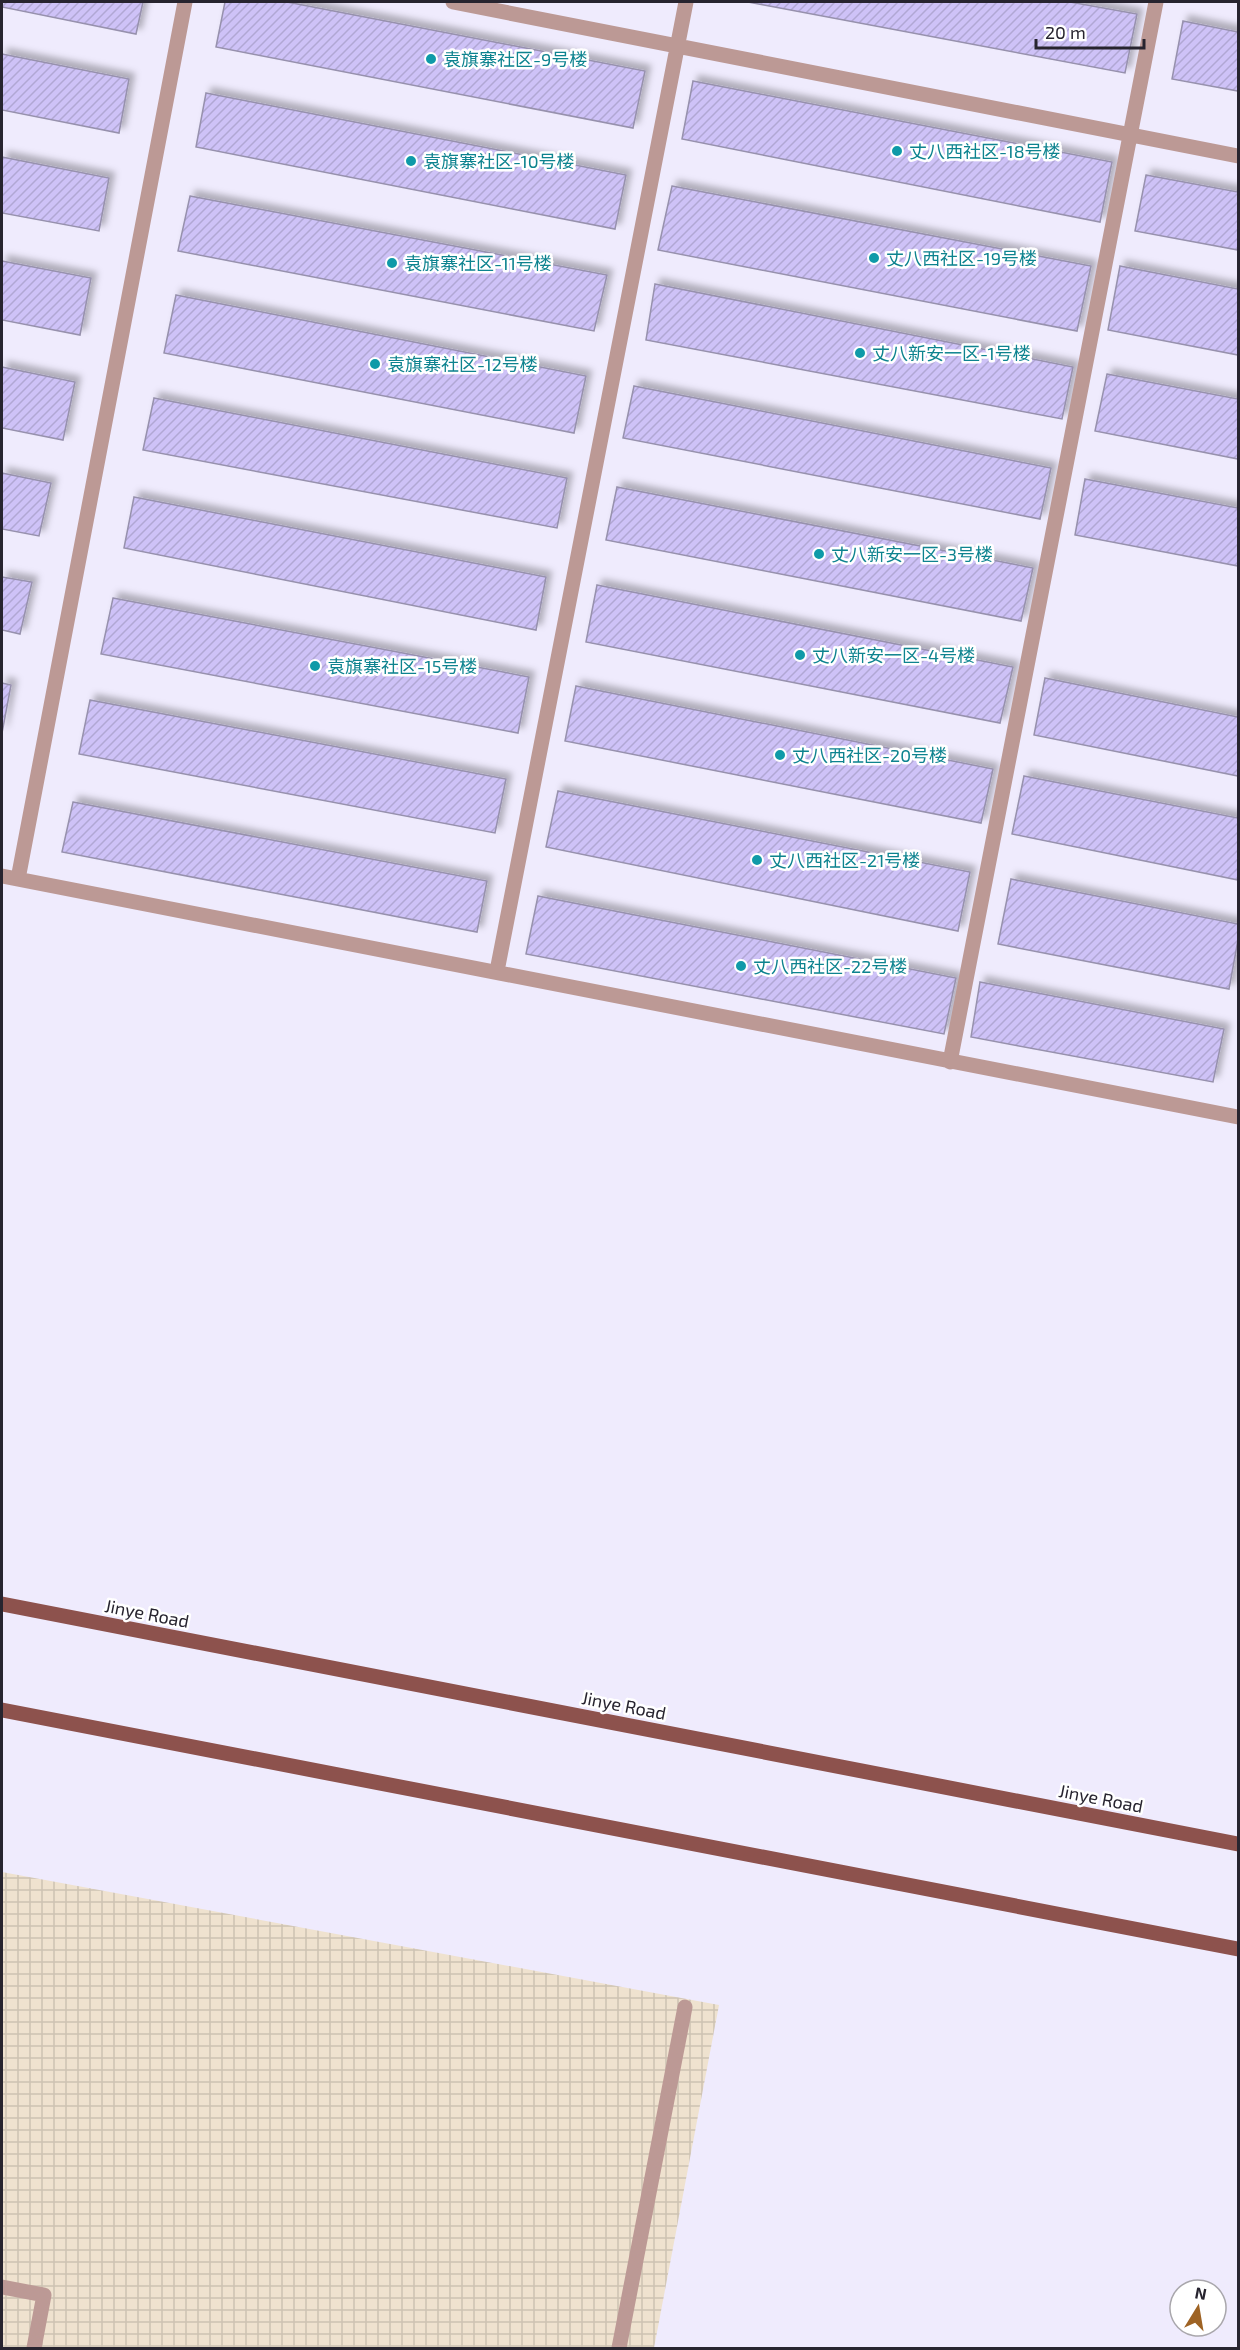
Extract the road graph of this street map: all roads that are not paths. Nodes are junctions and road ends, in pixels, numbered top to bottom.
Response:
1 (184, 2) edge
2 (453, 2) edge
3 (686, 2) edge
4 (1156, 2) edge
5 (678, 44) junction
6 (1130, 134) junction
7 (1239, 156) edge
8 (2, 876) edge
9 (18, 879) junction
10 (497, 971) junction
11 (950, 1062) junction
12 (1239, 1117) edge
13 (2, 1604) edge
14 (2, 1710) edge
15 (1239, 1844) edge
16 (1239, 1949) edge
17 (685, 2007) dead end
18 (2, 2287) edge
19 (34, 2349) edge
20 (619, 2349) edge

1 - 9 street
2 - 5 street
3 - 5 street
4 - 6 street
5 - 6 street
5 - 10 street
6 - 7 street
6 - 11 street
8 - 9 street
9 - 10 street
10 - 11 street
11 - 12 street
13 - 15 main road, Jinye Road
14 - 16 main road
17 - 20 street
18 - 19 street

